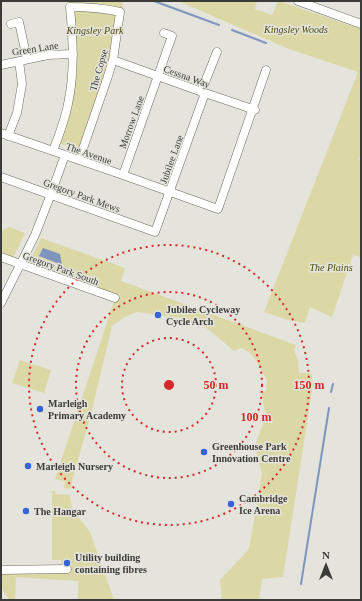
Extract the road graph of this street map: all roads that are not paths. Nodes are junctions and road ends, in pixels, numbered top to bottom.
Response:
1 (298, 1) edge
2 (11, 24) dead end
3 (361, 24) edge
4 (164, 33) dead end
5 (216, 52) dead end
6 (73, 54) junction
7 (23, 60) junction
8 (113, 60) junction
9 (1, 64) edge
10 (266, 70) dead end
11 (158, 76) junction
12 (203, 93) junction
13 (253, 109) junction
14 (5, 134) edge
15 (54, 151) junction
16 (65, 155) junction
17 (79, 160) junction
18 (123, 175) junction
19 (1, 176) edge
20 (170, 192) junction
21 (52, 194) junction
22 (155, 232) joint
23 (1, 257) edge
24 (21, 264) junction
25 (115, 298) dead end
26 (1, 303) edge
27 (1, 570) edge
28 (67, 570) dead end

1 - 3 street
2 - 7 street
4 - 11 street, Morrow Lane
5 - 12 street, Jubilee Lane
6 - 7 street, Green Lane
6 - 8 street, The Copse
6 - 15 street, The Copse
7 - 9 street, Green Lane
7 - 14 street
8 - 11 street, Cessna Way
8 - 17 street, The Copse
10 - 13 street
11 - 12 street, Cessna Way
11 - 18 street, Morrow Lane
12 - 13 street, Cessna Way
12 - 20 street, Jubilee Lane
13 - 20 street, The Avenue
14 - 15 street, The Avenue
15 - 16 street, The Avenue
16 - 17 street, The Avenue
16 - 21 street
17 - 18 street, The Avenue
18 - 20 street, The Avenue
19 - 21 street, Gregory Park Mews
20 - 22 street, Jubilee Lane
21 - 22 street, Gregory Park Mews
21 - 24 street
23 - 24 street, Gregory Park South
24 - 25 street, Gregory Park South
24 - 26 street
27 - 28 street

